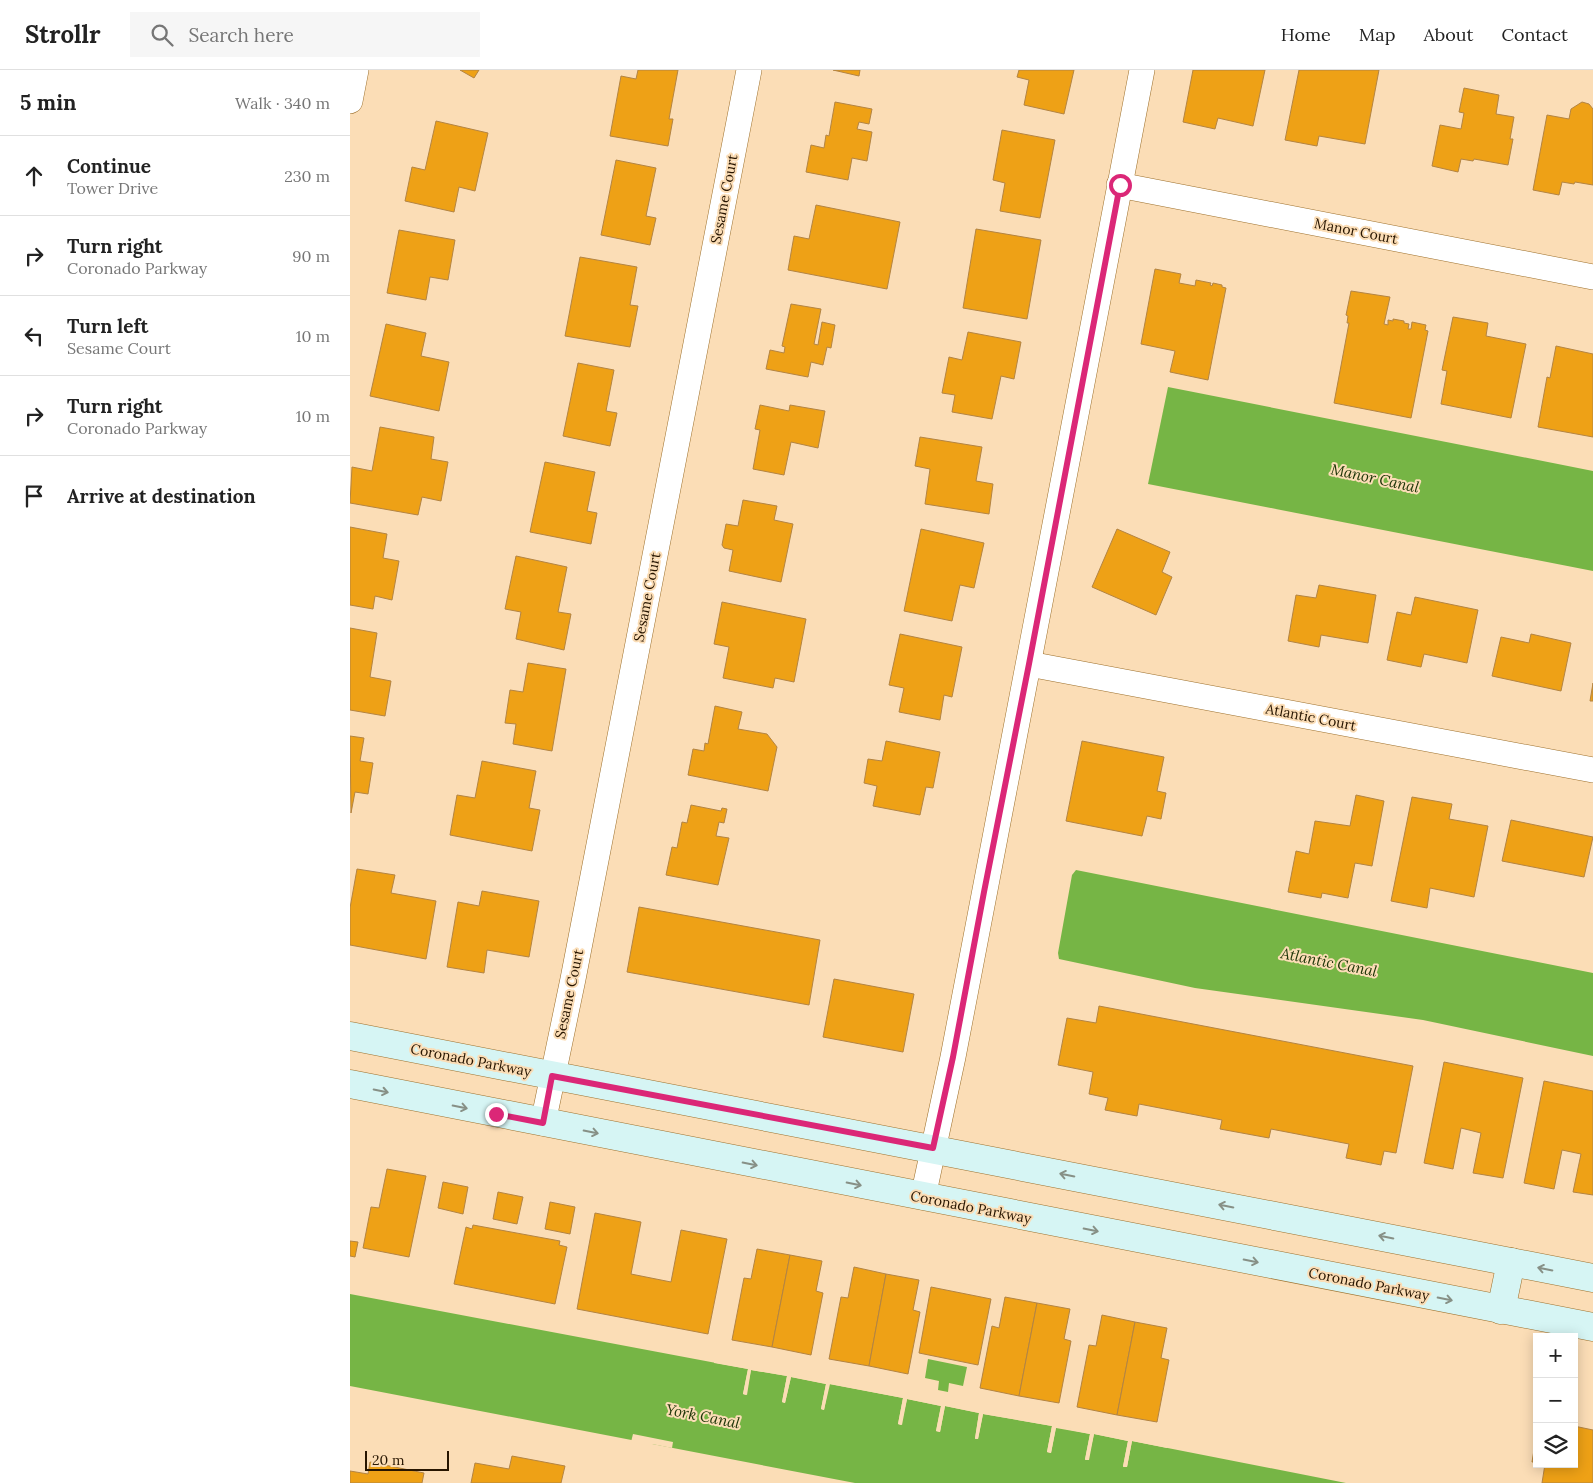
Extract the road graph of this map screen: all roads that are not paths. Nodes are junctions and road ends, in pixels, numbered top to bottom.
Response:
1 (356, 70) edge
2 (749, 70) edge
3 (1142, 70) edge
4 (350, 101) edge
5 (1120, 185) junction
6 (1593, 277) edge
7 (1029, 664) junction
8 (1593, 770) edge
9 (350, 1036) edge
10 (552, 1076) junction
11 (350, 1084) edge
12 (543, 1123) junction
13 (933, 1148) junction
14 (923, 1197) junction
15 (1511, 1262) junction
16 (1593, 1278) edge
17 (1501, 1310) junction
18 (1593, 1327) edge

1 - 4 street
2 - 10 street, Sesame Court
3 - 5 street
5 - 6 street, Manor Court
5 - 7 street
7 - 8 street, Atlantic Court
7 - 13 street
9 - 10 street, Coronado Parkway
10 - 12 street, Sesame Court
10 - 13 street, Coronado Parkway
11 -> 12 street, Coronado Parkway
12 -> 14 street, Coronado Parkway
13 - 14 street
15 -> 13 street, Coronado Parkway
14 -> 17 street, Coronado Parkway
16 -> 15 street, Coronado Parkway
15 - 17 street
17 - 18 street, Coronado Parkway

